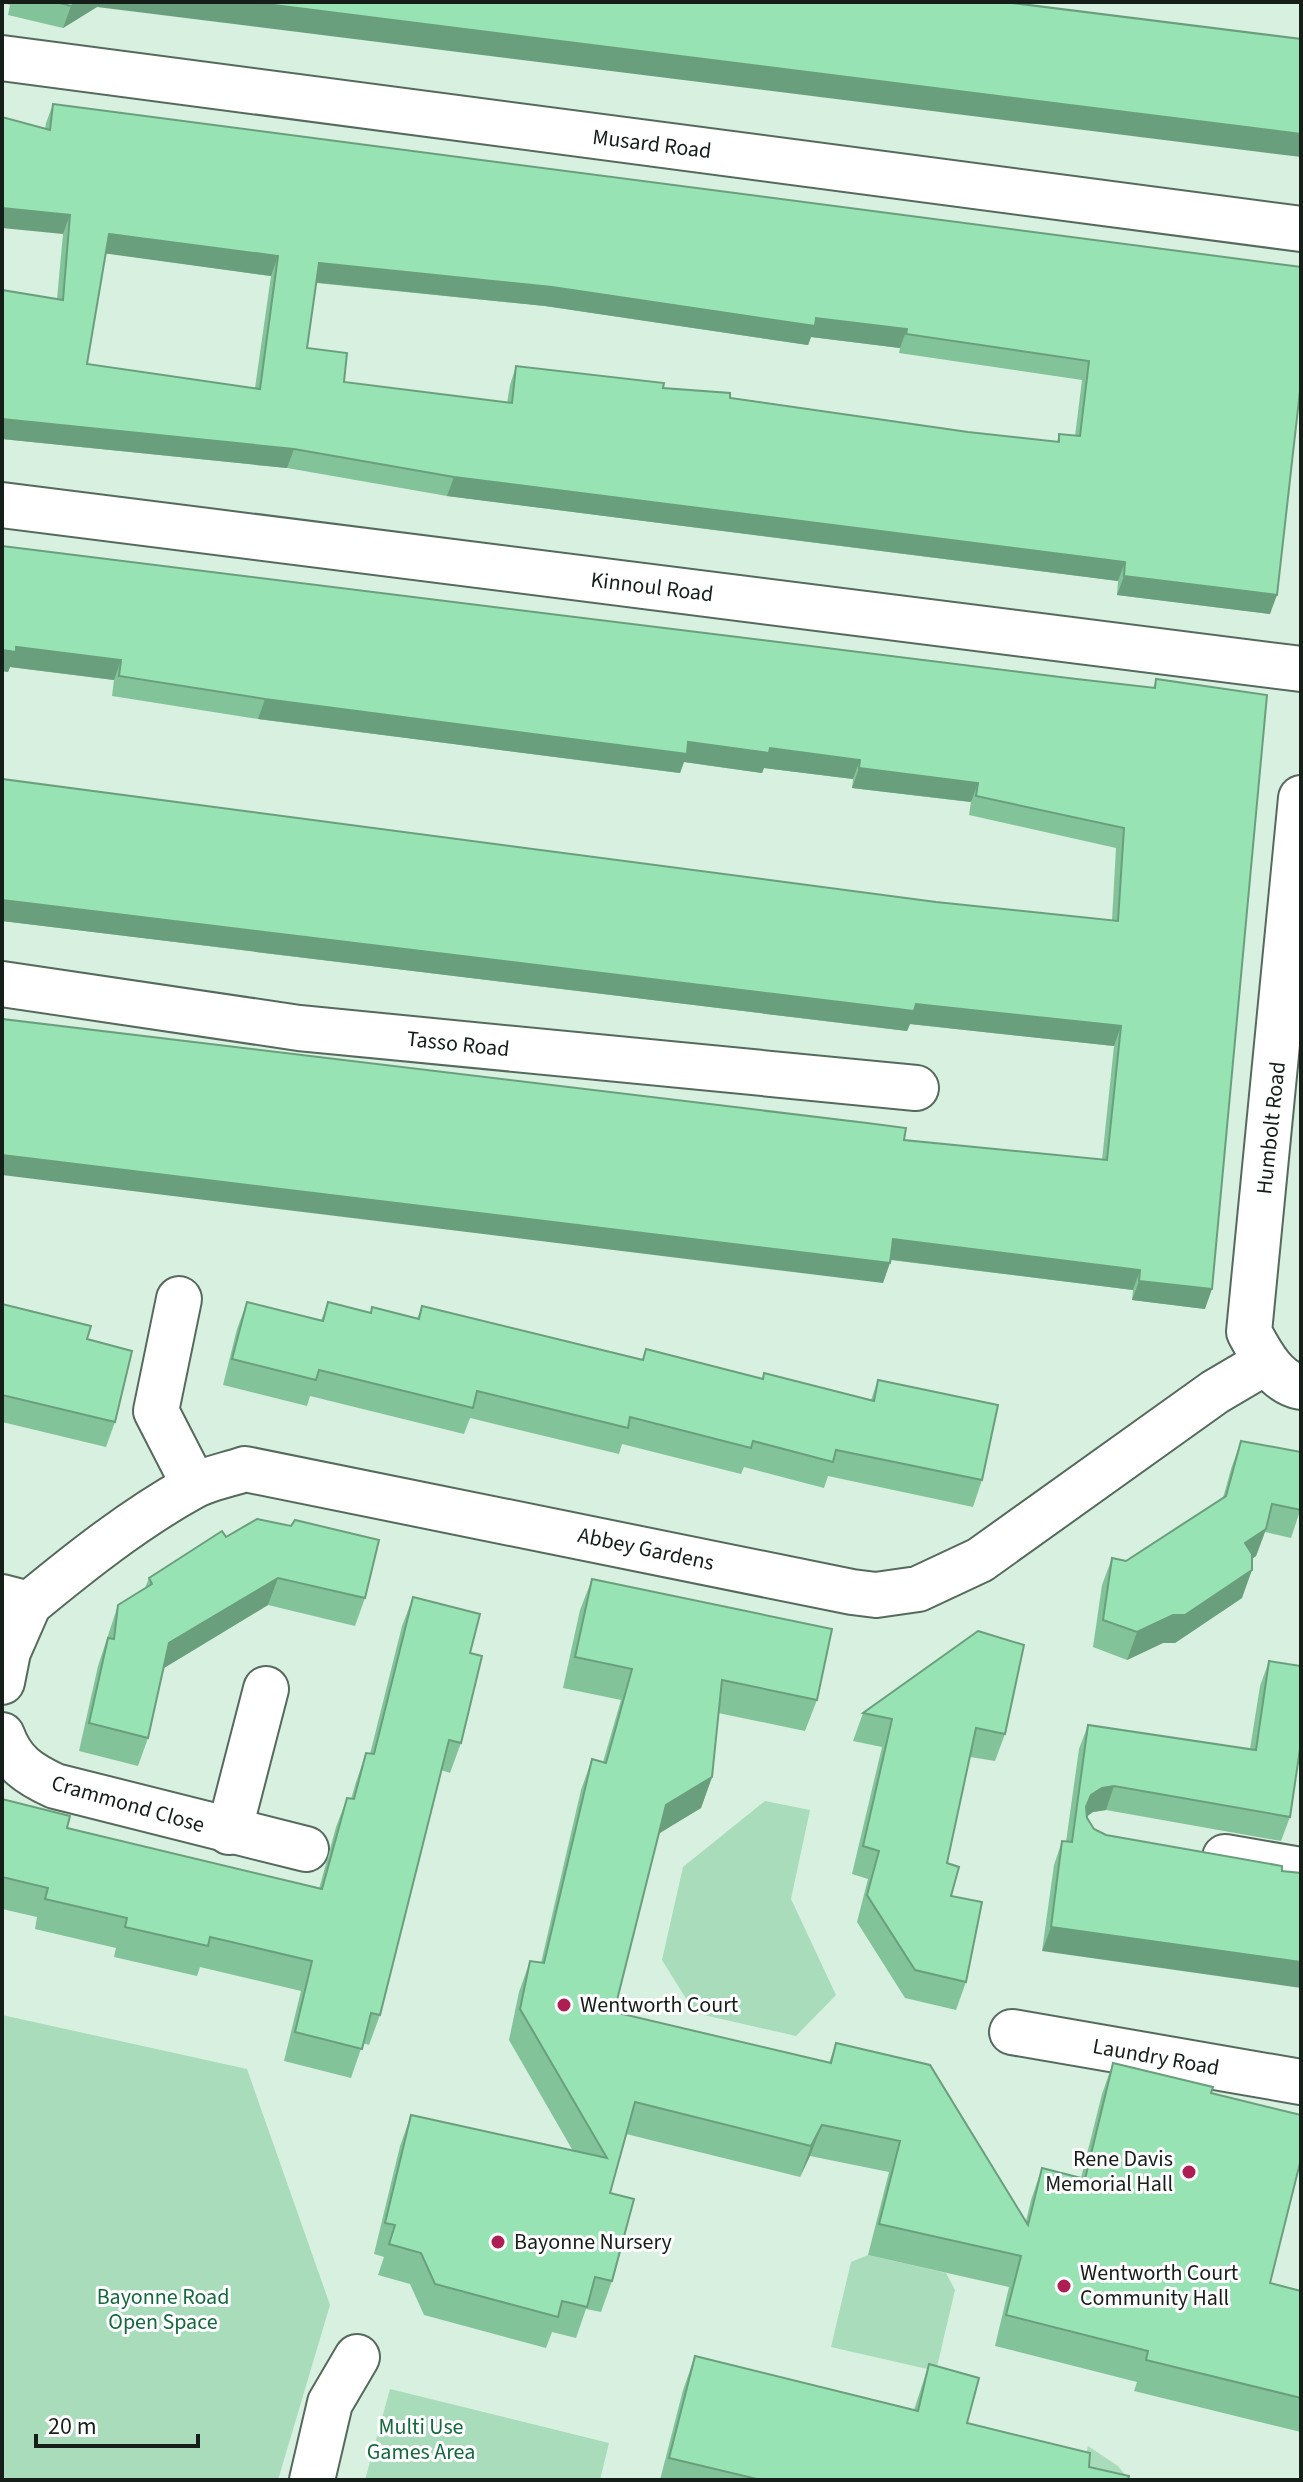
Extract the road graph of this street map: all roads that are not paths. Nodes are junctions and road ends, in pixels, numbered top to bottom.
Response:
1 (2, 58) edge
2 (1301, 229) edge
3 (2, 505) edge
4 (1301, 669) edge
5 (1301, 798) edge
6 (2, 984) edge
7 (916, 1088) dead end
8 (179, 1299) dead end
9 (1266, 1362) junction
10 (1301, 1387) edge
11 (194, 1485) junction
12 (16, 1601) edge
13 (2, 1682) edge
14 (266, 1689) dead end
15 (2, 1735) edge
16 (229, 1832) junction
17 (306, 1849) dead end
18 (1179, 1849) edge
19 (1301, 1870) edge
20 (1012, 2032) dead end
21 (1301, 2082) edge
22 (357, 2357) dead end
23 (312, 2480) edge

1 - 2 street, Musard Road
3 - 4 street, Kinnoul Road
5 - 9 street, Humbolt Road
6 - 7 street, Tasso Road
8 - 11 street
9 - 10 street, Humbolt Road
9 - 11 street, Abbey Gardens
11 - 12 street, Abbey Gardens
12 - 13 street
14 - 16 street, Crammond Close
15 - 16 street, Crammond Close
16 - 17 street, Crammond Close
18 - 19 street
20 - 21 street, Laundry Road
22 - 23 street

